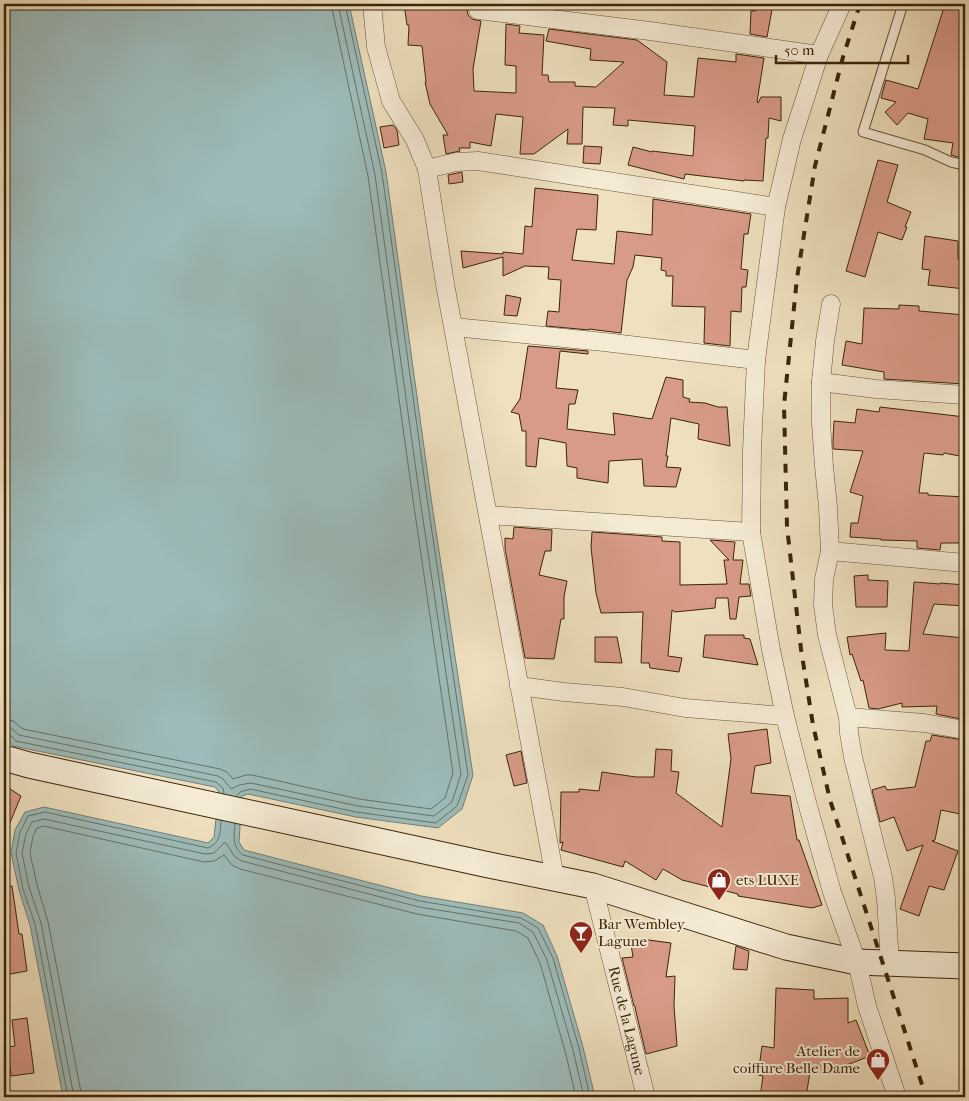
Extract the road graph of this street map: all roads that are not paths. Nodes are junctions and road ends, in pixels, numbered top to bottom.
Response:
1 (372, 4) edge
2 (842, 4) edge
3 (903, 4) edge
4 (478, 10) dead end
5 (818, 55) junction
6 (965, 165) edge
7 (427, 169) junction
8 (776, 207) junction
9 (831, 304) dead end
10 (454, 327) junction
11 (756, 360) junction
12 (821, 382) junction
13 (965, 395) edge
14 (488, 514) junction
15 (751, 532) junction
16 (830, 551) junction
17 (965, 564) edge
18 (519, 686) junction
19 (785, 716) junction
20 (848, 717) junction
21 (960, 729) dead end
22 (4, 758) edge
23 (554, 878) junction
24 (593, 886) junction
25 (857, 962) junction
26 (890, 963) junction
27 (965, 966) edge
28 (646, 1097) edge
29 (897, 1097) edge

1 - 7 street
2 - 5 street
3 - 6 lane
4 - 5 street
5 - 8 street
7 - 8 street
7 - 10 street
8 - 11 street
9 - 12 street
10 - 11 street
10 - 14 street
11 - 15 street
12 - 13 street
12 - 16 street
14 - 15 street
14 - 18 street
15 - 19 street
16 - 17 street
16 - 20 street
18 - 19 street
18 - 23 street
19 - 25 street
20 - 21 street
20 - 26 street
22 - 23 main road
23 - 24 main road
24 - 25 main road
24 - 28 street, Rue de la Lagune
25 - 26 main road
25 - 29 street
26 - 27 main road

